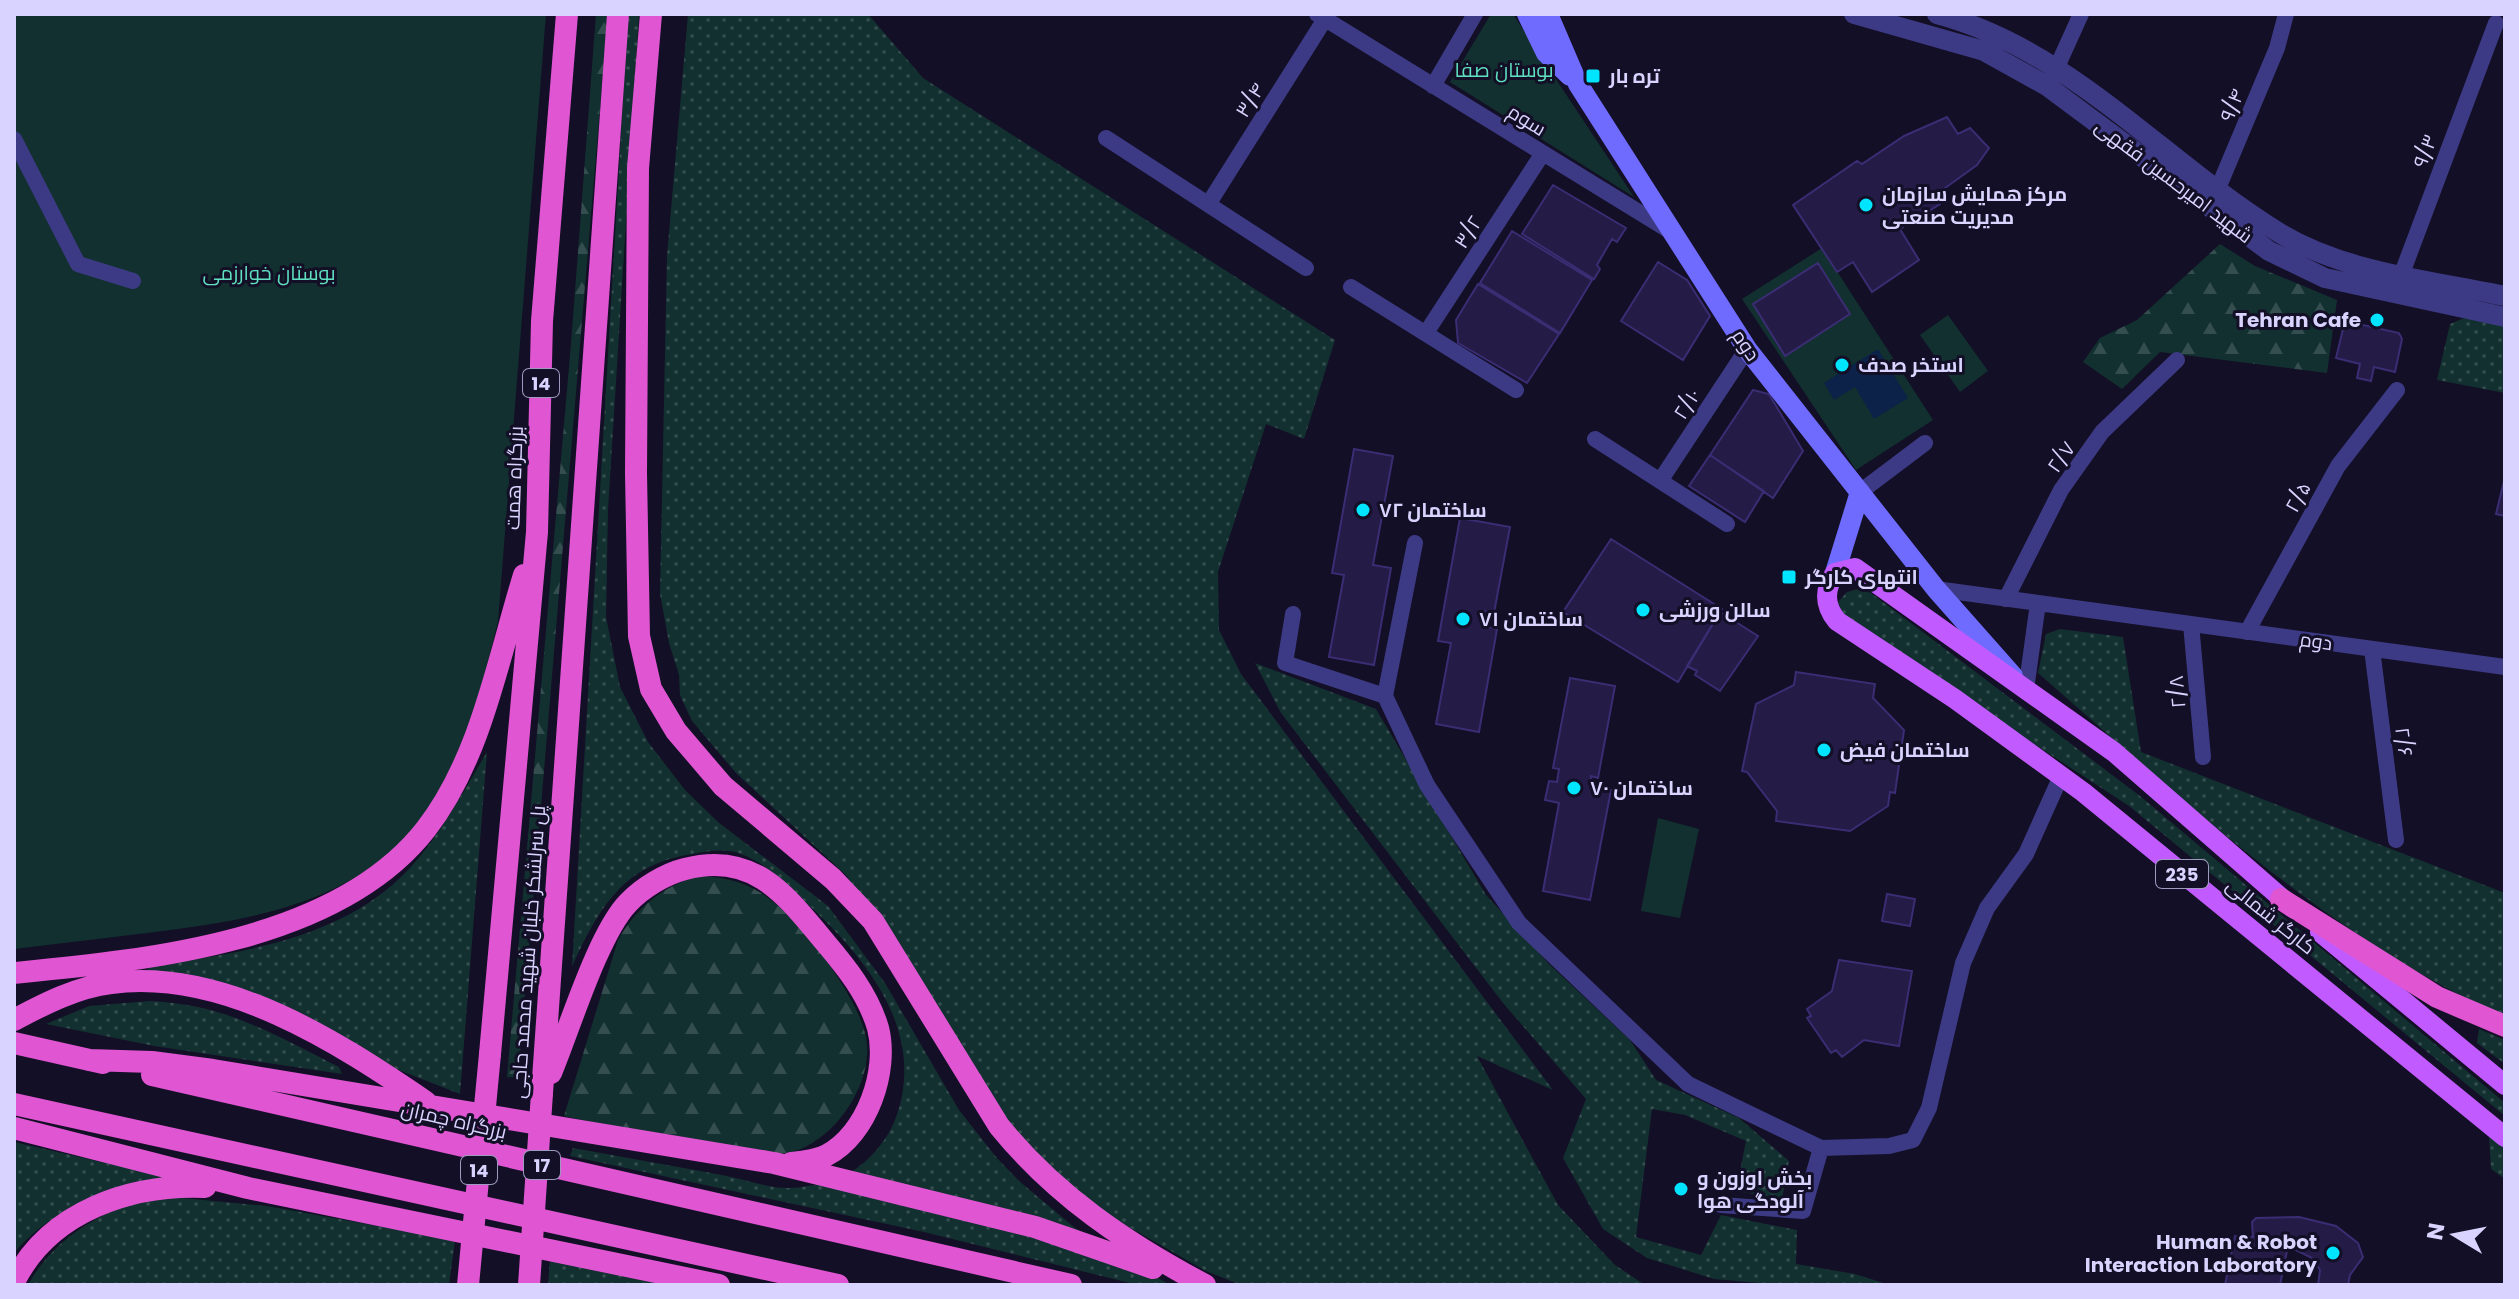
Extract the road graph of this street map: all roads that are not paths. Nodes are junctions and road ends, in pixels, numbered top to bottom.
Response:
1 (567, 14) edge
2 (618, 14) edge
3 (651, 14) edge
4 (1475, 14) edge
5 (1527, 14) edge
6 (1548, 14) edge
7 (1854, 14) edge
8 (1937, 14) edge
9 (2081, 14) edge
10 (2286, 14) edge
11 (1321, 16) edge
12 (1876, 17) edge
13 (2496, 23) dead end
14 (2052, 78) junction
15 (1578, 84) junction
16 (1433, 86) junction
17 (1106, 138) dead end
18 (14, 139) edge
19 (1543, 153) junction
20 (2213, 199) junction
21 (1209, 203) junction
22 (1676, 235) junction
23 (1306, 268) dead end
24 (133, 281) dead end
25 (2398, 284) junction
26 (1351, 287) dead end
27 (2505, 296) edge
28 (2505, 317) edge
29 (1426, 333) junction
30 (1747, 349) junction
31 (2177, 360) dead end
32 (1516, 390) dead end
33 (2397, 390) dead end
34 (1595, 439) dead end
35 (1925, 443) dead end
36 (1660, 481) junction
37 (1860, 492) junction
38 (1727, 524) dead end
39 (537, 532) junction
40 (1415, 543) dead end
41 (1835, 573) junction
42 (1936, 589) junction
43 (2006, 599) junction
44 (2038, 603) junction
45 (1293, 614) dead end
46 (2191, 624) junction
47 (2247, 632) junction
48 (2372, 649) junction
49 (2504, 663) edge
50 (2026, 690) junction
51 (1385, 696) junction
52 (518, 752) joint
53 (2203, 757) dead end
54 (2061, 776) junction
55 (2396, 840) dead end
56 (2281, 899) junction
57 (14, 973) edge
58 (14, 1020) edge
59 (2505, 1026) edge
60 (14, 1043) edge
61 (89, 1060) junction
62 (2505, 1085) edge
63 (542, 1093) junction
64 (14, 1104) edge
65 (430, 1105) junction
66 (14, 1128) edge
67 (2505, 1137) edge
68 (1821, 1148) junction
69 (774, 1163) junction
70 (248, 1188) junction
71 (1721, 1205) dead end
72 (14, 1282) edge
73 (468, 1285) edge
74 (529, 1285) edge
75 (719, 1285) edge
76 (838, 1285) edge
77 (1071, 1285) edge
78 (1204, 1285) edge

1 - 39 highway, بزرگراه همت / 14
2 - 63 highway, پل سرلشکر خلبان شهید محمد حاجی
3 - 78 highway
4 - 16 street
5 - 15 main road, دوم
6 - 15 main road, دوم
7 - 12 street, شهید امیرحسین فقهی
8 - 14 street, شهید امیرحسین فقهی
9 - 14 street
10 - 20 street, ۹/۴
11 - 16 street, سوم
11 - 21 street, ۳/۴
12 - 14 street, شهید امیرحسین فقهی
13 - 25 street, ۹/۳
14 - 20 street, شهید امیرحسین فقهی
15 - 22 main road, دوم
16 - 19 street, سوم
17 - 21 street
18 - 24 street
19 - 22 street, سوم
19 - 29 street, ۳/۲
20 - 25 street, شهید امیرحسین فقهی
21 - 23 street
22 - 30 main road, دوم
25 - 27 street, شهید امیرحسین فقهی
25 - 28 street, شهید امیرحسین فقهی
26 - 29 street
29 - 32 street
30 - 36 street, ۲/۱۰
30 - 37 main road, دوم
31 - 43 street, ۲/۷
33 - 47 street, ۲/۵
34 - 36 street
35 - 37 street
36 - 38 street
37 - 41 main road
37 - 42 main road, دوم
39 - 52 highway, بزرگراه همت / 14
39 - 57 highway
40 - 51 street
41 - 50 main road, کارگر شمالی / 235
41 - 54 main road, کارگر شمالی / 235
42 - 43 street, دوم
42 - 50 main road, دوم
43 - 44 street, دوم
44 - 46 street, دوم
44 - 50 street
45 - 51 street
46 - 47 street, دوم
46 - 53 street, ۲/۸
47 - 48 street, دوم
48 - 49 street, دوم
48 - 55 street, ۲/۶
50 - 56 main road, کارگر شمالی / 235
51 - 68 street
52 - 73 highway, پل سرلشکر خلبان شهید محمد حاجی / 14, bridge
54 - 67 main road, کارگر شمالی / 235
54 - 68 street
56 - 59 highway
56 - 62 main road, کارگر شمالی / 235
58 - 65 highway
60 - 61 highway, بزرگراه چمران / 17
61 - 65 highway
61 - 77 highway, بزرگراه چمران / 17
63 - 69 highway
63 - 74 highway, پل سرلشکر خلبان شهید محمد حاجی, bridge
64 - 76 highway
65 - 69 highway
66 - 70 highway
68 - 71 street
69 - 78 highway
70 - 72 highway
70 - 75 highway

